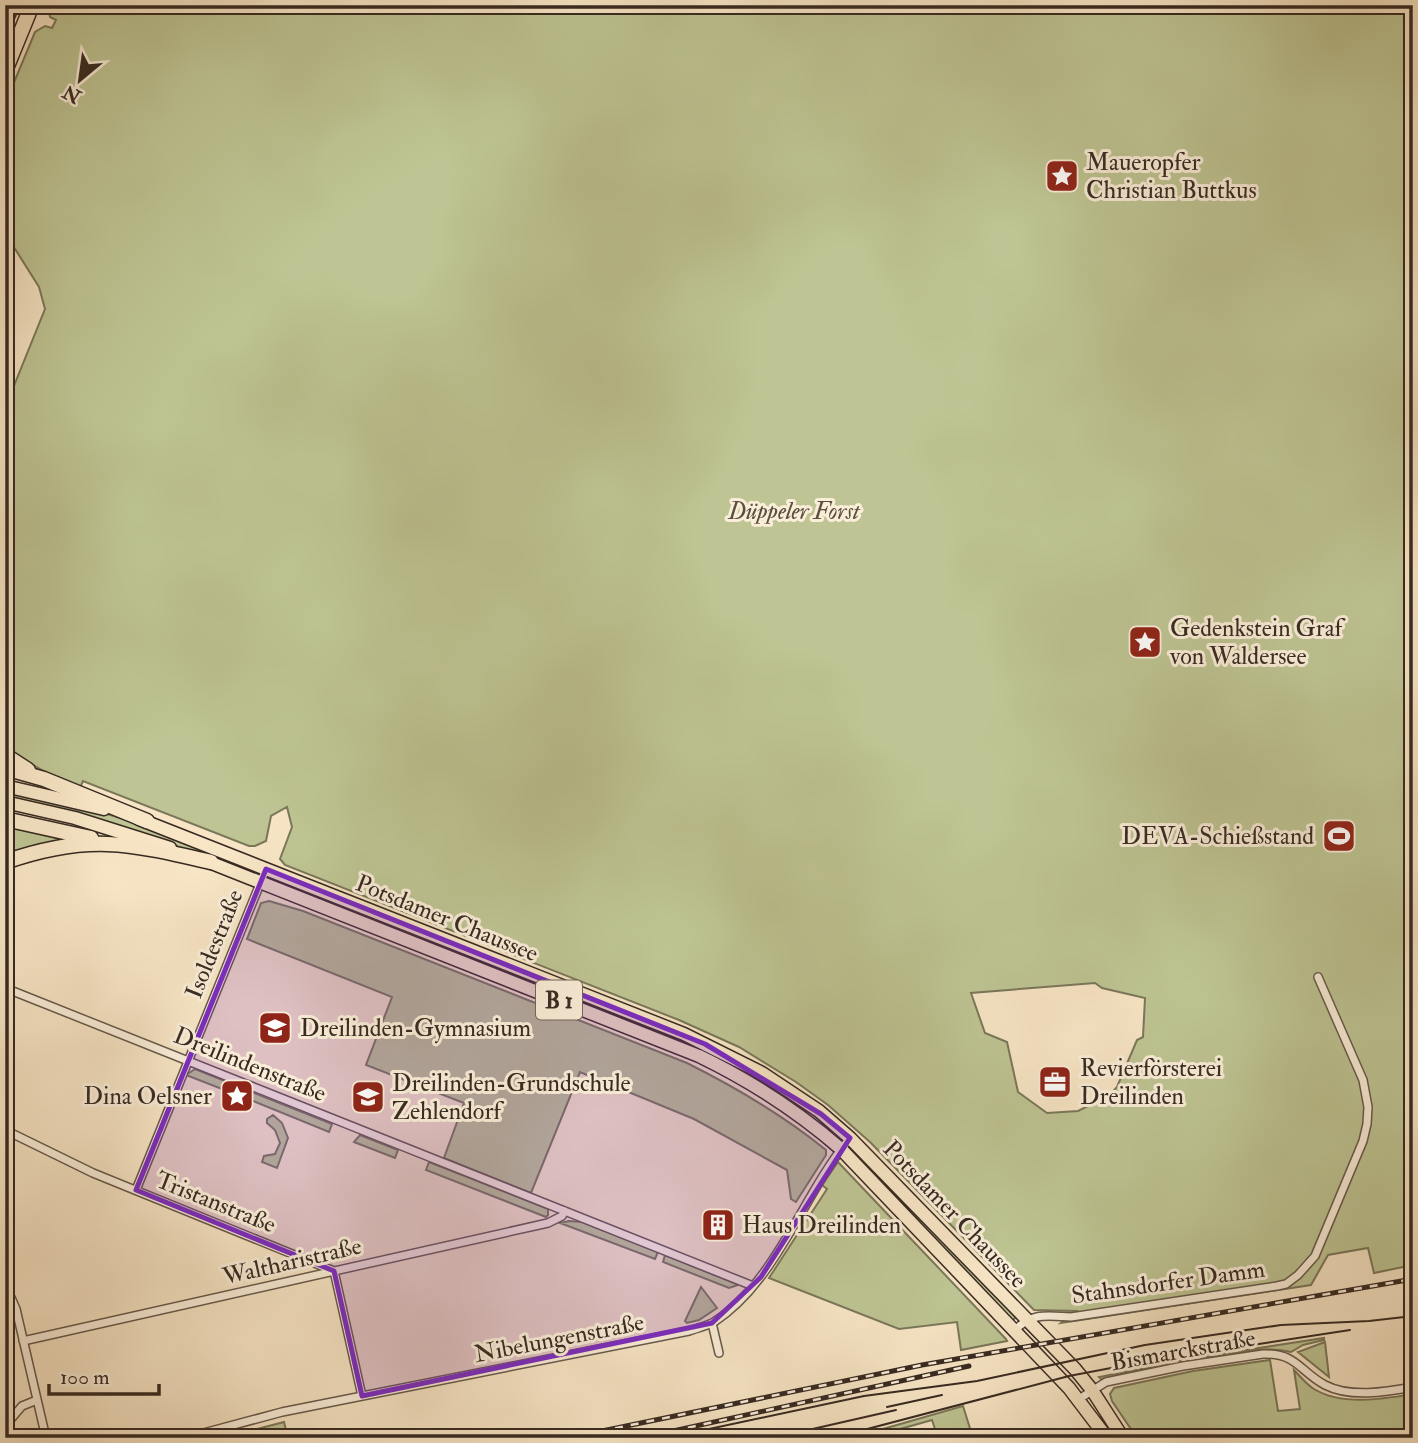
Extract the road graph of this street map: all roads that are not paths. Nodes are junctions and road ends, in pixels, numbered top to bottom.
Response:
1 (12, 5) edge
2 (32, 5) edge
3 (5, 21) edge
4 (5, 71) edge
5 (5, 755) edge
6 (5, 768) edge
7 (44, 779) junction
8 (5, 786) edge
9 (5, 802) edge
10 (5, 819) edge
11 (147, 821) junction
12 (113, 843) junction
13 (5, 862) edge
14 (211, 862) junction
15 (266, 869) junction
16 (260, 882) junction
17 (1318, 977) dead end
18 (5, 988) edge
19 (188, 1060) junction
20 (5, 1130) edge
21 (850, 1138) junction
22 (841, 1149) junction
23 (136, 1190) junction
24 (565, 1211) junction
25 (334, 1271) junction
26 (5, 1284) edge
27 (753, 1286) junction
28 (1026, 1318) junction
29 (712, 1323) junction
30 (1015, 1330) junction
31 (23, 1341) junction
32 (719, 1353) dead end
33 (1413, 1387) edge
34 (1092, 1390) junction
35 (362, 1396) junction
36 (1079, 1399) junction
37 (37, 1400) junction
38 (5, 1426) edge
39 (46, 1438) edge
40 (185, 1438) edge
41 (1107, 1438) edge
42 (1124, 1438) edge

1 - 3 highway
2 - 4 highway
5 - 7 highway
6 - 7 highway
7 - 11 highway
8 - 11 main road, Potsdamer Chaussee / B 1
9 - 14 main road, Potsdamer Chaussee / B 1
10 - 12 highway
11 - 15 main road, Potsdamer Chaussee / B 1
12 - 13 highway
12 - 14 highway
14 - 16 main road, Potsdamer Chaussee / B 1
15 - 16 street, Isoldestraße
15 - 21 main road, Potsdamer Chaussee / B 1
16 - 19 street, Isoldestraße
16 - 22 main road, Potsdamer Chaussee / B 1
17 - 28 street, Stahnsdorfer Damm
18 - 19 street, Dreilindenstraße
19 - 23 street, Isoldestraße
19 - 24 street, Dreilindenstraße
20 - 23 street, Tristanstraße
21 - 22 street, Nibelungenstraße
21 - 28 main road, Potsdamer Chaussee / B 1
22 - 27 street, Nibelungenstraße
22 - 30 main road, Potsdamer Chaussee / B 1
23 - 25 street, Tristanstraße
24 - 25 street, Waltharistraße
24 - 27 street, Dreilindenstraße
25 - 31 street, Waltharistraße
25 - 35 street
26 - 31 street
27 - 29 street, Nibelungenstraße
28 - 30 street
28 - 34 main road, B 1
29 - 32 street
29 - 35 street, Nibelungenstraße
30 - 36 main road, B 1
31 - 37 street
33 - 34 street, Bismarckstraße
34 - 36 street, Bismarckstraße
34 - 42 main road, B 1
35 - 40 street, Nibelungenstraße
36 - 41 main road, B 1
37 - 38 street
37 - 39 street

